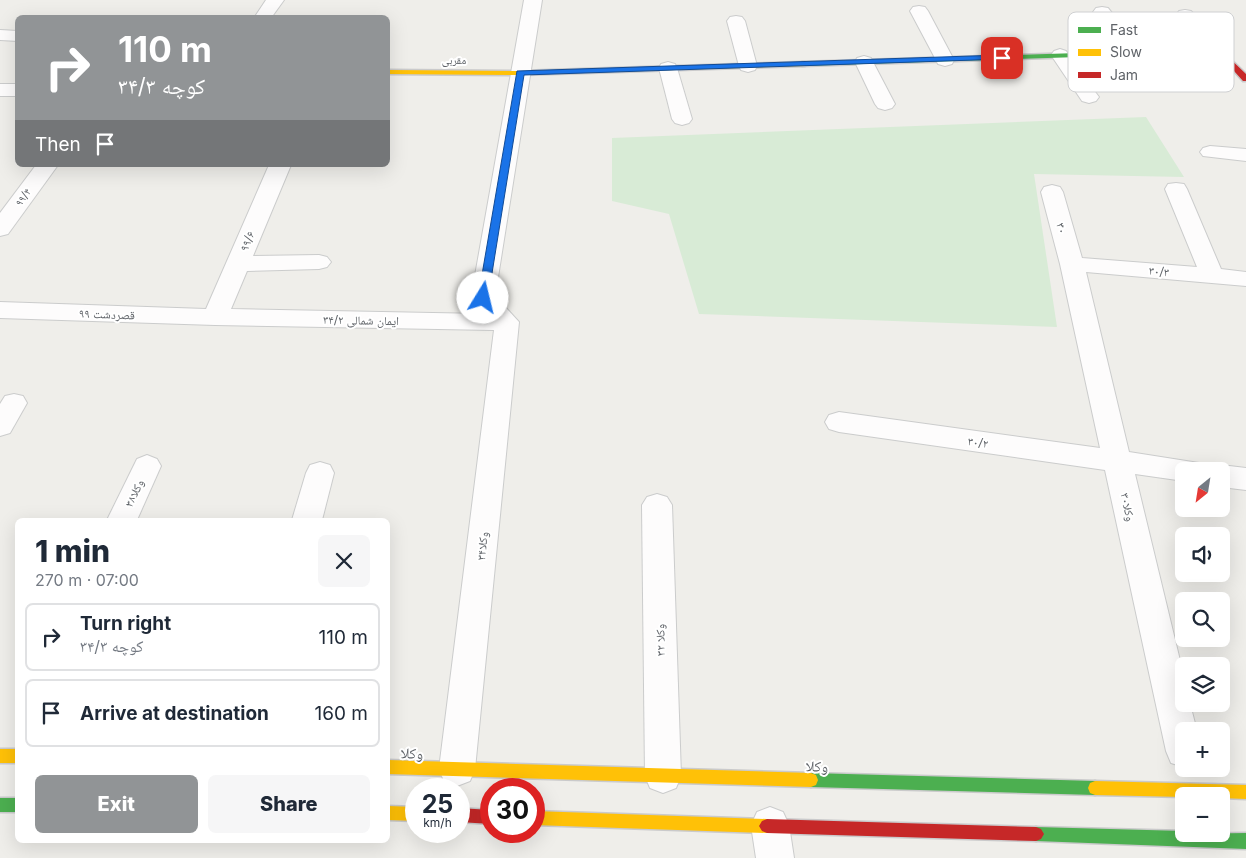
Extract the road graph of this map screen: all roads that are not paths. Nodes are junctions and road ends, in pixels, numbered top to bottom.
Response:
1 (275, 0) edge
2 (533, 0) edge
3 (918, 11) dead end
4 (264, 15) edge
5 (736, 21) dead end
6 (0, 35) edge
7 (15, 36) edge
8 (1060, 55) junction
9 (1068, 55) edge
10 (945, 60) junction
11 (864, 62) junction
12 (748, 66) junction
13 (1234, 66) edge
14 (1068, 67) edge
15 (668, 68) junction
16 (390, 72) edge
17 (520, 73) junction
18 (1246, 79) edge
19 (0, 90) edge
20 (15, 90) edge
21 (1086, 92) edge
22 (1089, 97) dead end
23 (885, 104) dead end
24 (682, 119) dead end
25 (1210, 152) dead end
26 (1246, 155) edge
27 (46, 167) edge
28 (279, 167) edge
29 (1176, 189) dead end
30 (1052, 192) dead end
31 (0, 229) edge
32 (319, 262) dead end
33 (237, 264) junction
34 (1072, 264) junction
35 (1212, 276) junction
36 (1246, 279) edge
37 (0, 310) edge
38 (215, 317) junction
39 (507, 322) junction
40 (14, 403) dead end
41 (839, 422) dead end
42 (0, 426) edge
43 (1117, 461) junction
44 (147, 466) dead end
45 (1175, 469) edge
46 (320, 473) dead end
47 (1230, 477) edge
48 (1246, 479) edge
49 (657, 505) dead end
50 (123, 518) edge
51 (308, 518) edge
52 (1177, 722) edge
53 (390, 767) edge
54 (457, 769) junction
55 (663, 776) junction
56 (1190, 780) edge
57 (1246, 792) edge
58 (0, 805) edge
59 (15, 805) edge
60 (390, 813) edge
61 (405, 814) edge
62 (545, 819) edge
63 (1246, 841) edge
64 (773, 842) edge

1 - 4 street
2 - 17 street
3 - 10 street
5 - 12 street
6 - 7 street
8 - 9 street, مقربی
8 - 10 street, مقربی
8 - 14 street
10 - 11 street, مقربی
11 - 12 street, مقربی
11 - 23 street
12 - 15 street, مقربی
13 - 18 street
15 - 17 street, مقربی
15 - 24 street
16 - 17 street, مقربی
17 - 39 street
19 - 20 street
21 - 22 street
25 - 26 street
27 - 31 street, ۹۹/۴
28 - 33 street, ۹۹/۶
29 - 35 street
30 - 34 street, ۳۰
32 - 33 street
33 - 38 street, ۹۹/۶
34 - 35 street, ۳۰/۳
34 - 43 street, وکلا۳۰
35 - 36 street, ۳۰/۳
37 - 38 street, قصردشت ۹۹
38 - 39 street, ۳۴/۲ ایمان شمالی
39 - 54 street, وکلا۳۴
40 - 42 street
41 - 43 street, ۳۰/۲
43 - 45 street, ۳۰/۲
43 - 52 street, وکلا۳۰
44 - 50 street, وکلا۳۸
46 - 51 street
47 - 48 street
49 - 55 street, وکلا ۳۲
53 - 54 street, وکلا
54 - 55 street, وکلا
55 - 56 street, وکلا
56 - 57 street, وکلا
58 - 59 street
60 - 61 street
62 - 64 street
63 - 64 street

